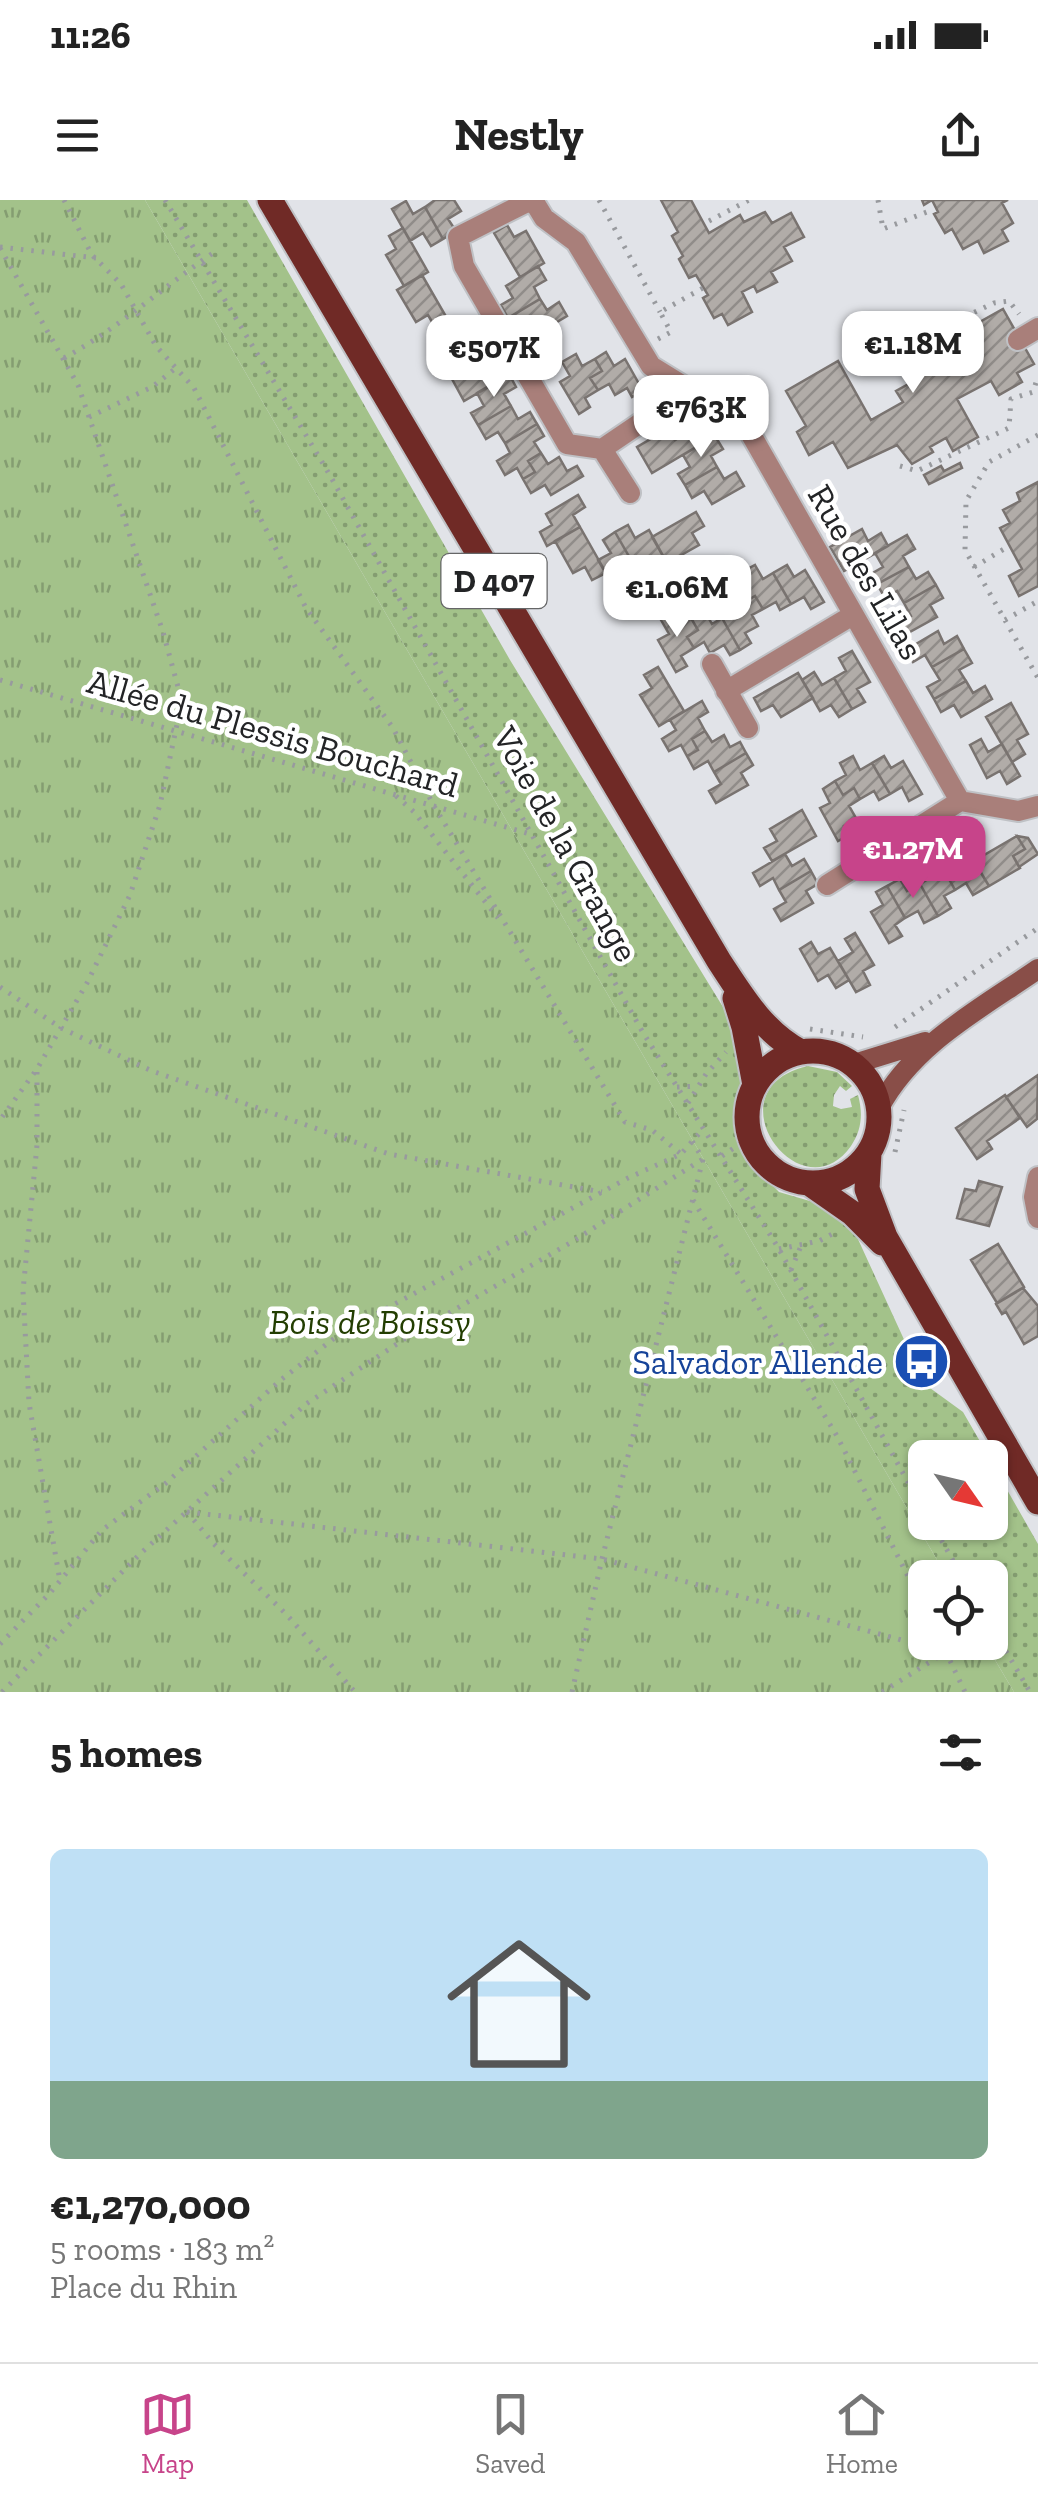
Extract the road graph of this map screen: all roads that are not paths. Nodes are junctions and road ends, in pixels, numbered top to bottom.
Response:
1 (270, 200) edge
2 (532, 200) edge
3 (689, 390) junction
4 (602, 449) junction
5 (630, 494) dead end
6 (853, 615) junction
7 (712, 664) dead end
8 (726, 691) junction
9 (748, 728) dead end
10 (960, 801) junction
11 (1038, 806) edge
12 (826, 885) dead end
13 (1038, 969) edge
14 (755, 1030) junction
15 (941, 1036) junction
16 (801, 1052) junction
17 (854, 1064) junction
18 (756, 1084) junction
19 (892, 1105) junction
20 (881, 1155) junction
21 (1038, 1178) edge
22 (809, 1183) junction
23 (1038, 1218) edge
24 (900, 1267) junction
25 (1038, 1502) edge

1 - 14 main road, D 407
2 - 3 street, Rue des Lilas
2 - 4 street
3 - 4 street
3 - 6 street, Rue des Lilas
4 - 5 street
6 - 8 street
6 - 10 street, Rue des Lilas
7 - 8 street
8 - 9 street
10 - 11 street
10 - 12 street
13 - 15 street
14 - 16 main road
14 - 18 main road, D 407
15 - 17 street
15 - 19 street
16 - 17 main road
16 - 18 main road
17 - 19 main road
18 - 22 main road
19 - 20 main road
20 - 22 main road
20 - 24 main road
21 - 23 street
22 - 24 main road
24 - 25 main road

